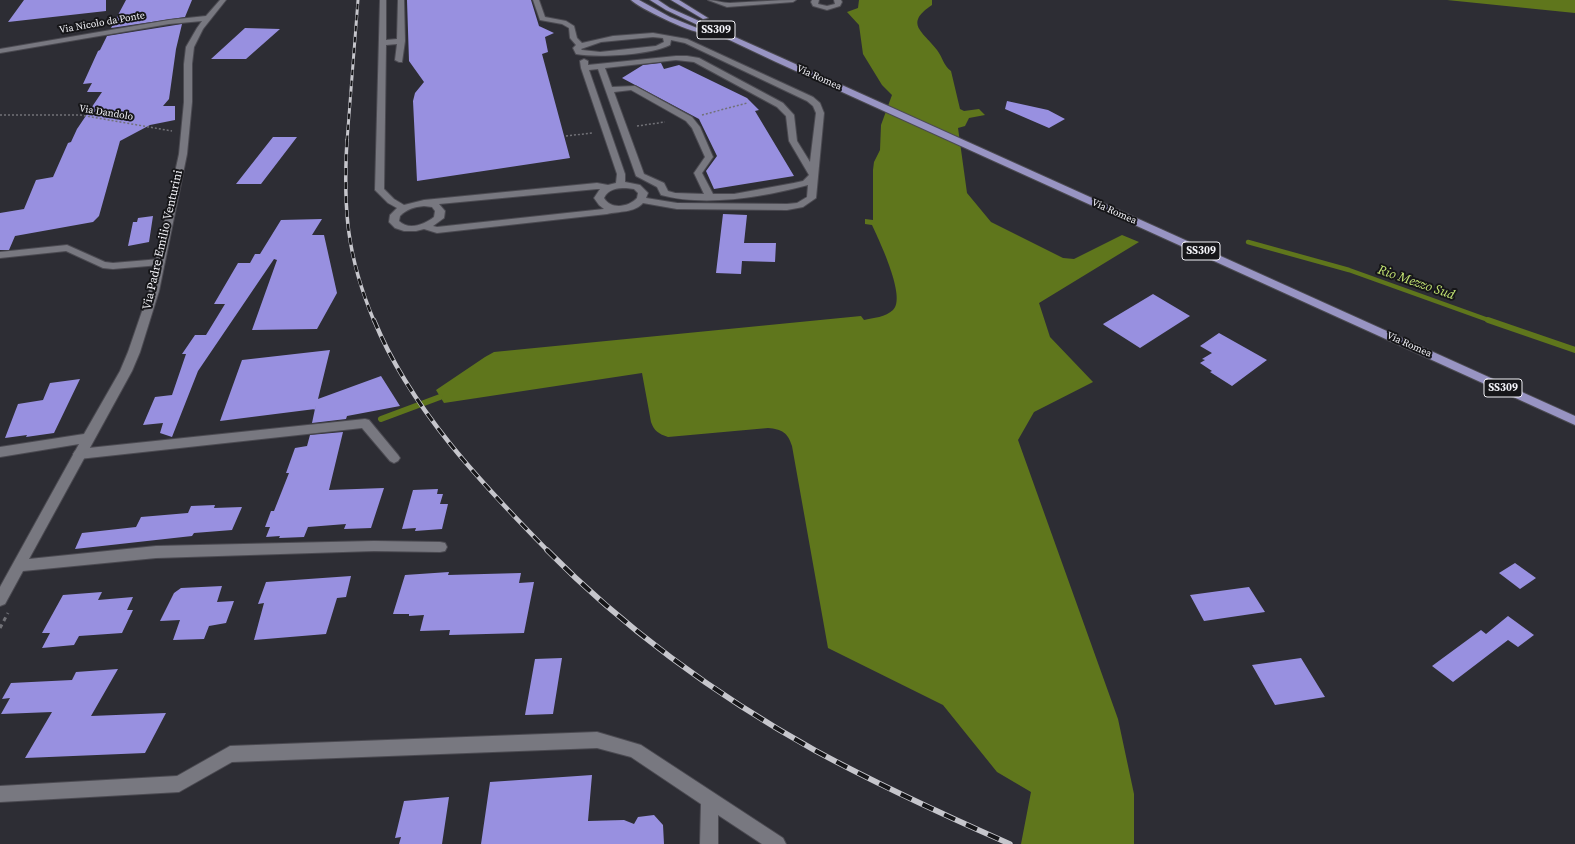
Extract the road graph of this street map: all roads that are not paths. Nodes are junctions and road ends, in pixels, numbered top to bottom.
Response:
1 (223, 0) edge
2 (383, 0) edge
3 (401, 0) edge
4 (536, 0) edge
5 (634, 0) edge
6 (654, 0) edge
7 (674, 0) edge
8 (711, 0) edge
9 (793, 0) edge
10 (797, 0) edge
11 (802, 0) edge
12 (806, 0) edge
13 (837, 0) edge
14 (815, 1) edge
15 (209, 18) junction
16 (665, 36) junction
17 (401, 41) junction
18 (381, 43) junction
19 (580, 45) junction
20 (699, 47) junction
21 (658, 48) junction
22 (0, 51) edge
23 (711, 53) junction
24 (586, 54) junction
25 (399, 60) dead end
26 (696, 60) junction
27 (779, 60) junction
28 (601, 67) junction
29 (585, 68) junction
30 (609, 90) junction
31 (805, 142) junction
32 (814, 174) junction
33 (620, 185) junction
34 (608, 188) junction
35 (710, 197) junction
36 (642, 200) junction
37 (424, 203) junction
38 (403, 208) junction
39 (614, 208) junction
40 (424, 226) junction
41 (0, 255) edge
42 (160, 262) junction
43 (1575, 421) edge
44 (88, 438) junction
45 (0, 452) edge
46 (79, 454) junction
47 (394, 458) dead end
48 (440, 547) dead end
49 (18, 566) junction
50 (0, 600) edge
51 (0, 794) edge
52 (710, 800) junction
53 (709, 844) edge
54 (777, 844) edge

1 - 15 street, Via Padre Emilio Venturini
2 - 18 street
3 - 17 street
4 - 19 street
5 - 27 main road
6 - 27 main road, Via Romea / SS309
7 - 27 main road
8 - 9 street
10 - 11 street
12 - 14 street
13 - 14 street
15 - 22 street, Via Nicolo da Ponte
15 - 42 street, Via Padre Emilio Venturini
16 - 19 street
16 - 20 street
16 - 21 street
17 - 18 street
17 - 25 street
18 - 38 street
19 - 24 street
20 - 21 street
20 - 23 street
21 - 24 street
23 - 26 street
23 - 31 street
24 - 29 street
26 - 28 street
26 - 31 street
27 - 43 main road, Via Romea / SS309
28 - 29 street
28 - 30 street
29 - 33 street
30 - 35 street
30 - 35 street
31 - 32 street
31 - 32 street
32 - 35 street
32 - 36 street
33 - 34 street
33 - 36 street
34 - 37 street
34 - 39 street
36 - 39 street
37 - 38 street
37 - 40 street
38 - 40 street
39 - 40 street
41 - 42 street
42 - 44 street, Via Padre Emilio Venturini
44 - 45 street
44 - 46 street, Via Padre Emilio Venturini
46 - 47 street
46 - 49 street, Via Padre Emilio Venturini
48 - 49 street
49 - 50 street, Via Padre Emilio Venturini
51 - 52 street
52 - 53 street
52 - 54 street

